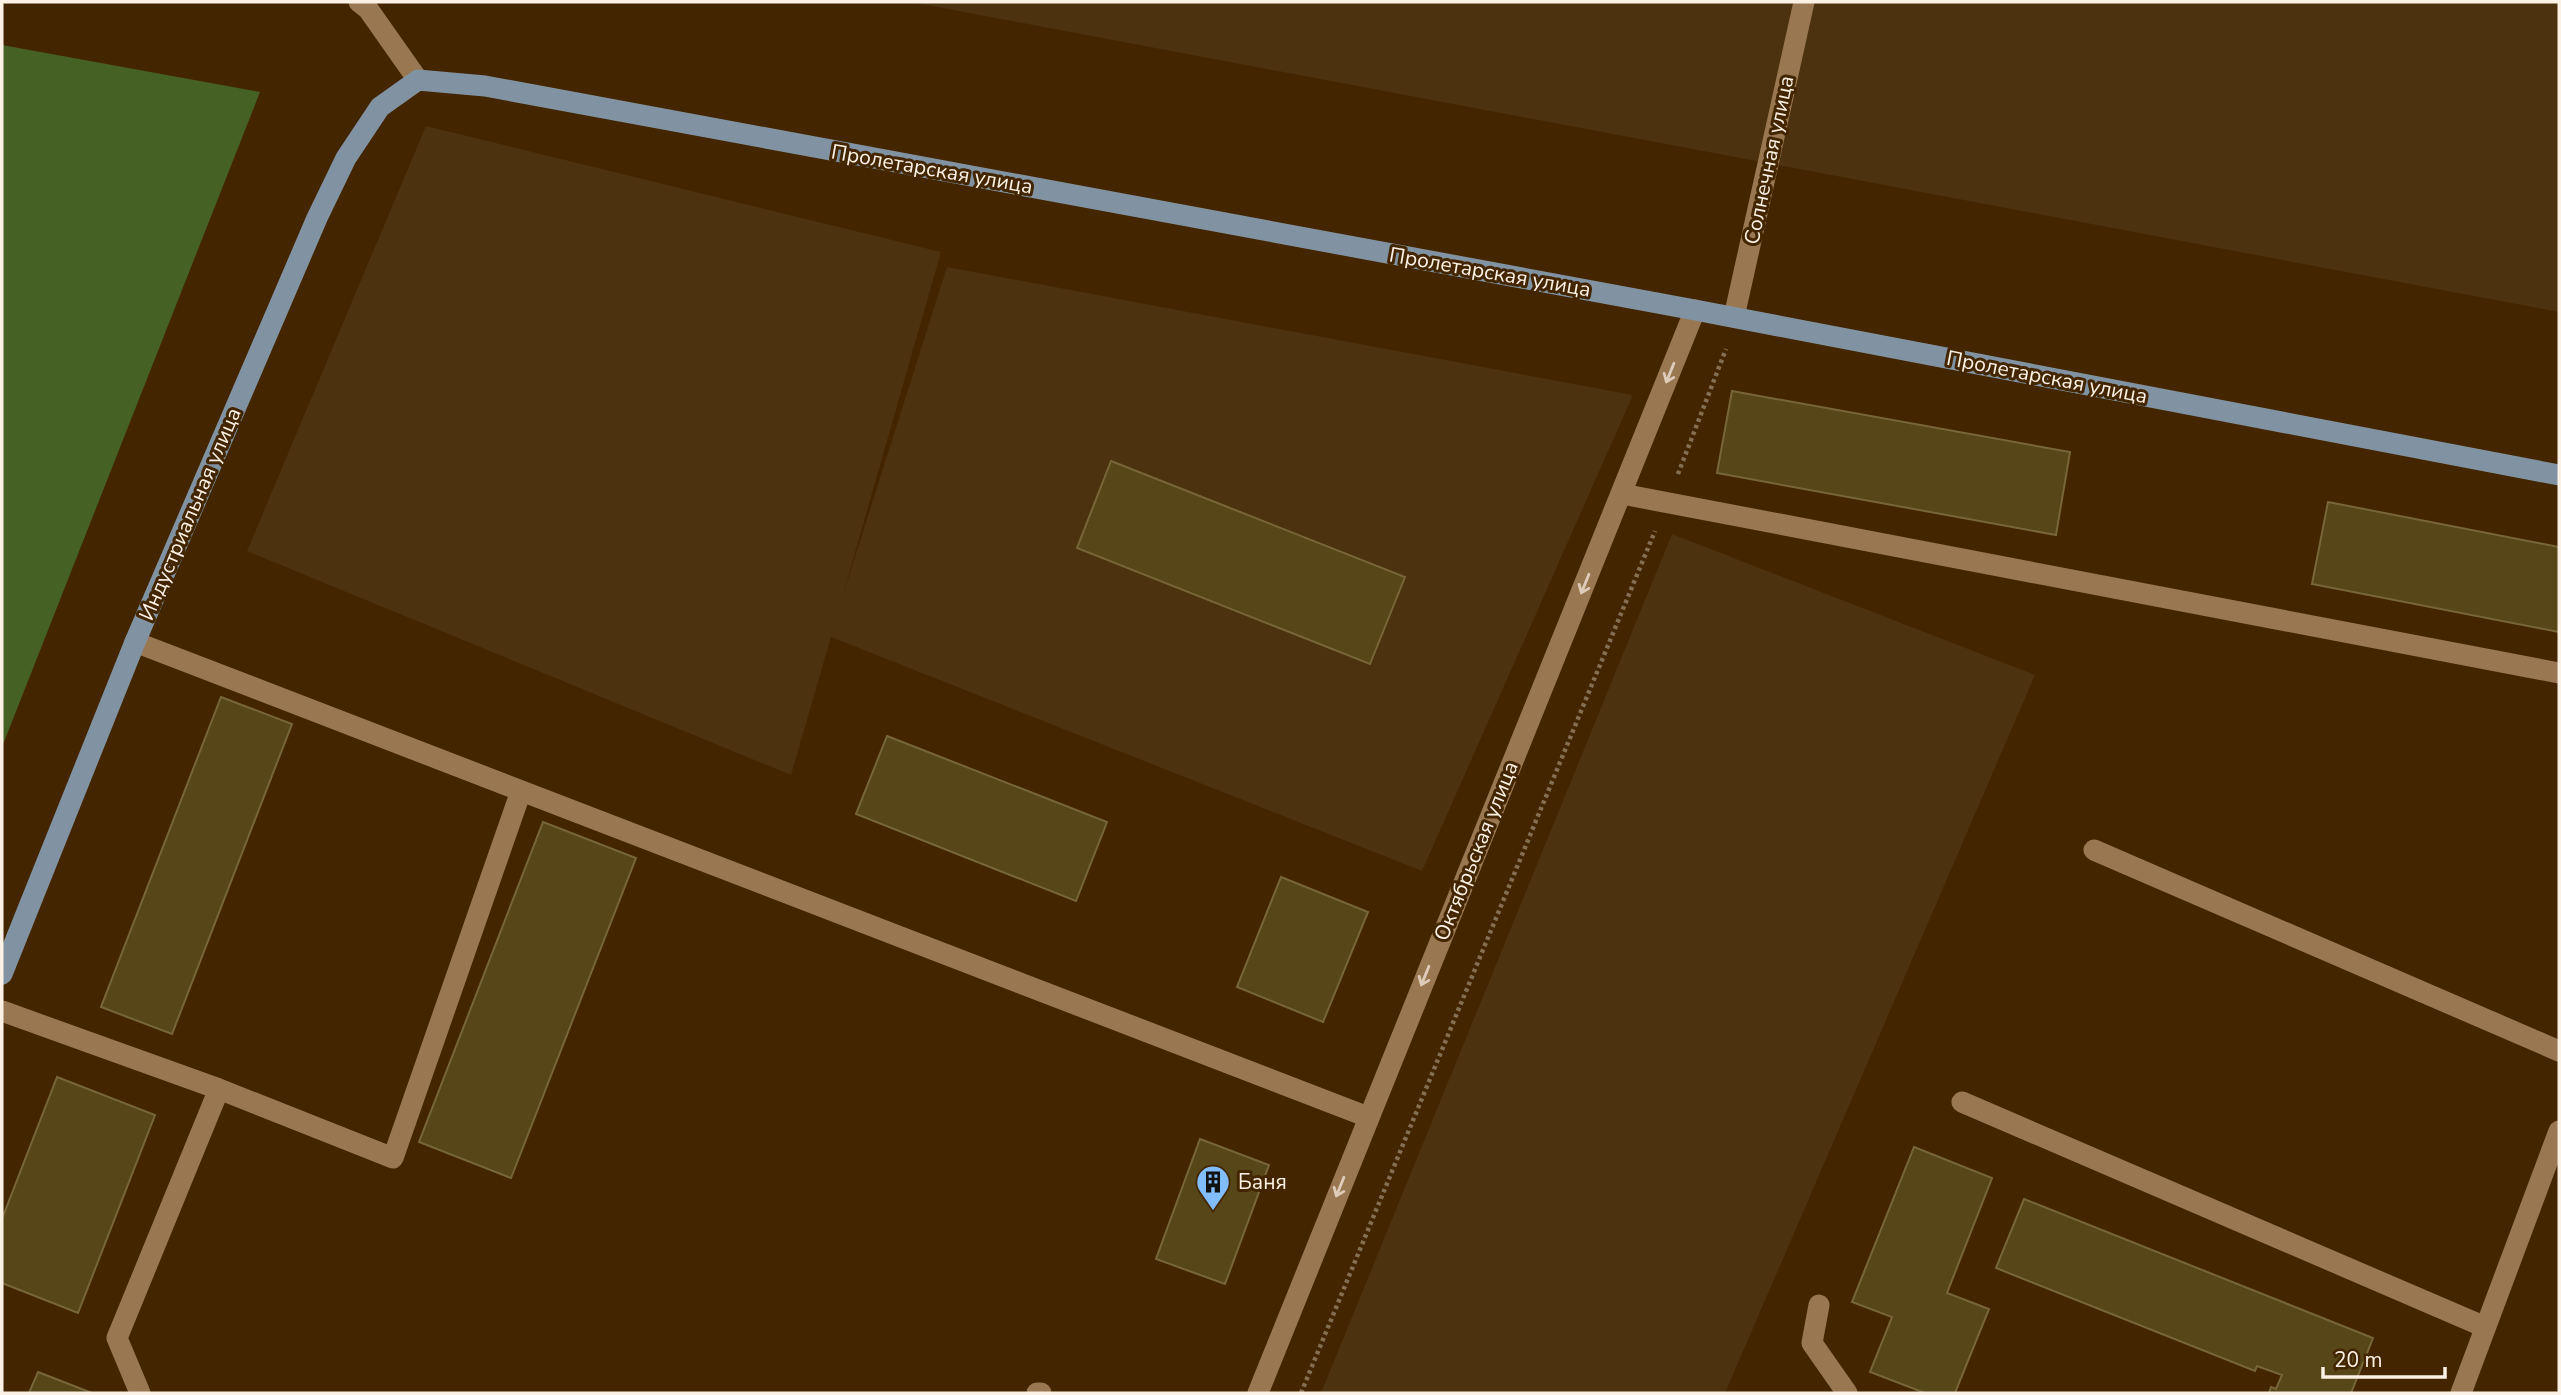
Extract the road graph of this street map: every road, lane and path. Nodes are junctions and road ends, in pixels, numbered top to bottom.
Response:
1 (359, 2) edge
2 (1804, 2) edge
3 (418, 80) junction
4 (1695, 310) junction
5 (1734, 317) junction
6 (2559, 475) edge
7 (1622, 494) junction
8 (1667, 502) junction
9 (135, 642) junction
10 (2559, 673) edge
11 (521, 791) junction
12 (2094, 850) dead end
13 (2, 974) edge
14 (2, 1011) edge
15 (2559, 1051) edge
16 (219, 1089) junction
17 (1962, 1102) dead end
18 (1368, 1117) junction
19 (2559, 1131) edge
20 (1819, 1306) dead end
21 (2486, 1327) junction
22 (140, 1393) edge
23 (1258, 1393) edge
24 (1301, 1393) edge
25 (1847, 1393) edge
26 (2461, 1393) edge

1 - 3 street
2 - 5 street, Солнечная улица
3 - 4 main road, Пролетарская улица
3 - 9 main road, Индустриальная улица
4 - 5 main road, Пролетарская улица
4 -> 7 street, Октябрьская улица
5 - 6 main road, Пролетарская улица
5 - 8 path
7 - 8 street
7 -> 18 street, Октябрьская улица
8 - 10 street
8 - 24 path
9 - 11 street
9 - 13 main road, Индустриальная улица
11 - 16 street
11 - 18 street
12 - 15 street
14 - 16 street
16 - 22 street
17 - 21 street
18 -> 23 street, Октябрьская улица
19 - 21 street
20 - 25 street
21 - 26 street

